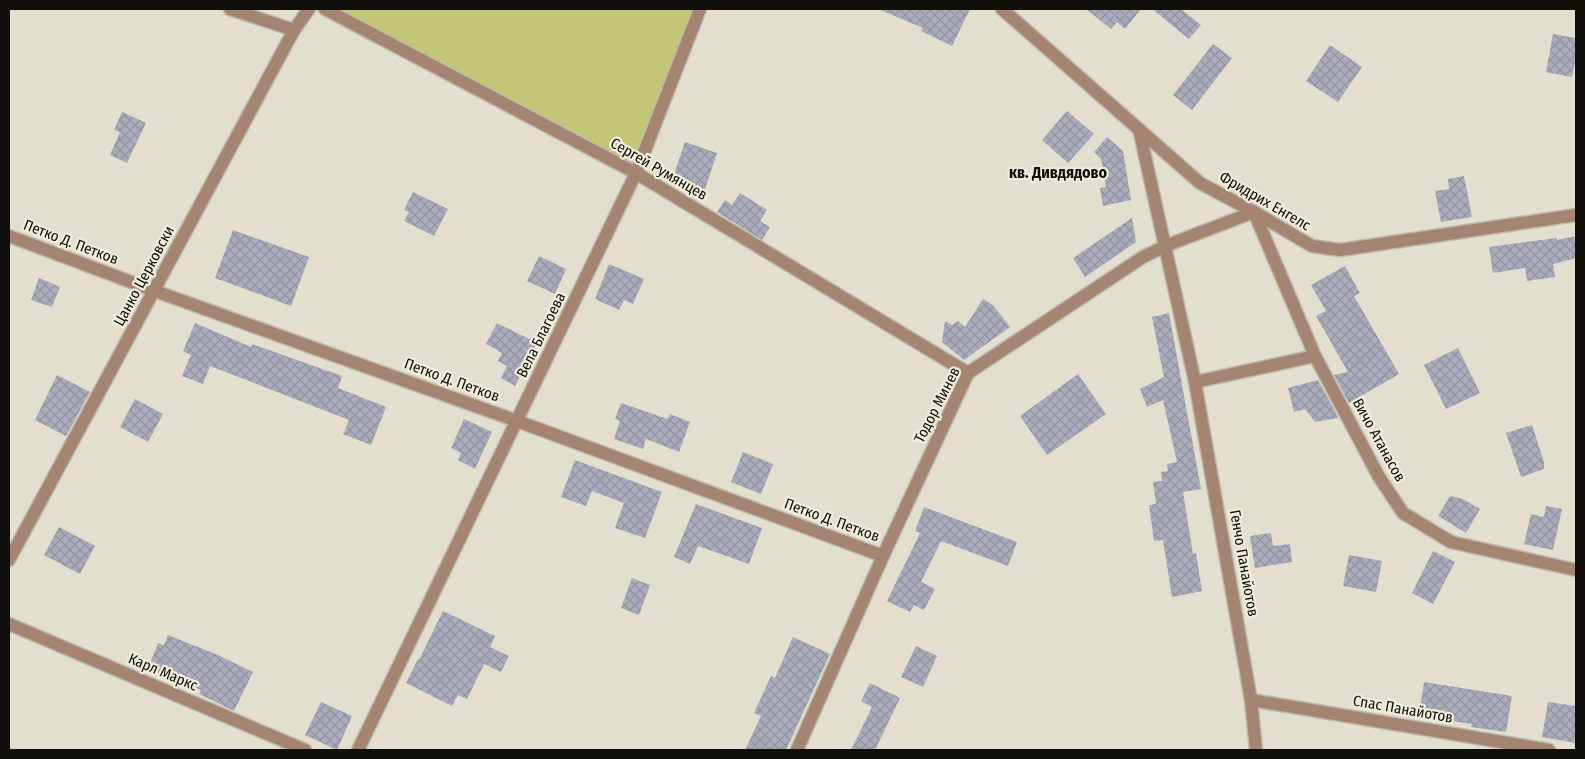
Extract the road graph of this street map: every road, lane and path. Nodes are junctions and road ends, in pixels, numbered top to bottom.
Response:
1 (230, 9) edge
2 (309, 9) edge
3 (325, 9) edge
4 (700, 9) edge
5 (1002, 9) edge
6 (294, 30) junction
7 (1139, 129) junction
8 (636, 173) junction
9 (1254, 212) junction
10 (1576, 215) edge
11 (9, 236) edge
12 (1165, 246) junction
13 (155, 291) junction
14 (1315, 356) junction
15 (968, 373) junction
16 (1195, 382) junction
17 (517, 421) junction
18 (883, 556) junction
19 (9, 560) edge
20 (1576, 570) edge
21 (9, 624) edge
22 (1251, 700) junction
23 (305, 750) edge
24 (358, 750) edge
25 (797, 750) edge
26 (1256, 750) edge
27 (1550, 750) edge

1 - 6 street
2 - 6 street, Цанко Церковски
3 - 8 street, Сергей Румянцев
4 - 8 street, Вела Благоева
5 - 7 street, Фридрих Енгелс
6 - 13 street, Цанко Церковски
7 - 9 street, Фридрих Енгелс
7 - 12 street, Генчо Панайотов
8 - 15 street, Сергей Румянцев
8 - 17 street, Вела Благоева
9 - 10 street, Фридрих Енгелс
9 - 12 street, Тодор Минев
9 - 14 street, Вичо Атанасов
11 - 13 street, Петко Д. Петков
12 - 15 street, Тодор Минев
12 - 16 street, Генчо Панайотов
13 - 17 street, Петко Д. Петков
13 - 19 street, Цанко Церковски
14 - 16 street
14 - 20 street, Вичо Атанасов
15 - 18 street, Тодор Минев
16 - 22 street, Генчо Панайотов
17 - 18 street, Петко Д. Петков
17 - 24 street, Вела Благоева
18 - 25 street, Тодор Минев
21 - 23 street, Карл Маркс
22 - 26 street, Генчо Панайотов
22 - 27 street, Спас Панайотов

